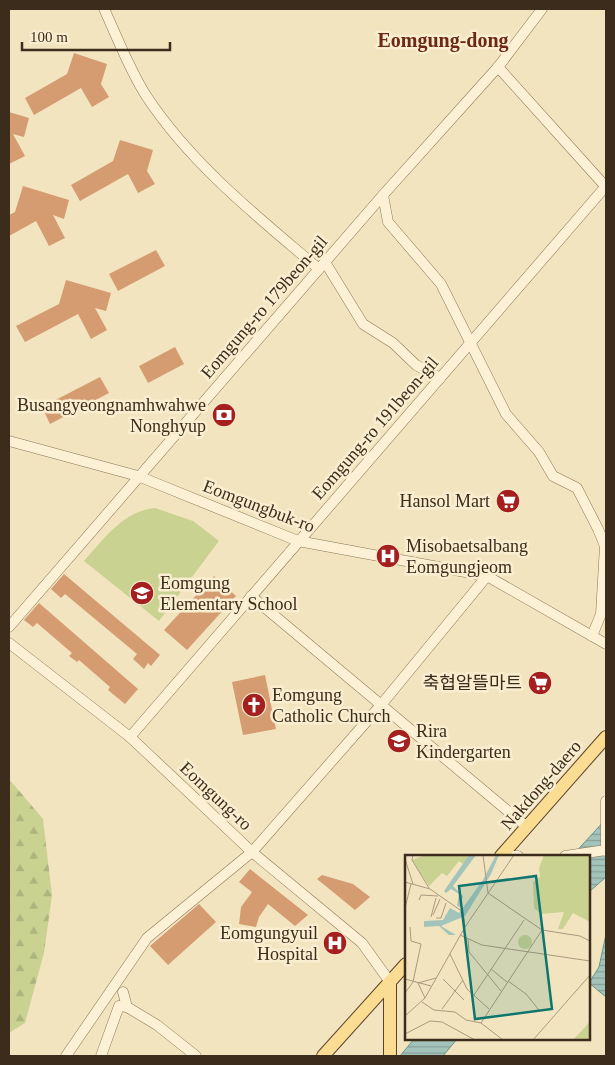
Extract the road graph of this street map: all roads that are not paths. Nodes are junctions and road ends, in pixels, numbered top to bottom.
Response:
1 (542, 9) edge
2 (105, 11) dead end
3 (498, 67) junction
4 (606, 187) edge
5 (383, 196) junction
6 (322, 265) junction
7 (469, 344) junction
8 (440, 378) junction
9 (9, 441) edge
10 (138, 476) junction
11 (298, 542) junction
12 (487, 576) junction
13 (251, 596) junction
14 (9, 627) edge
15 (592, 636) junction
16 (9, 643) edge
17 (606, 644) edge
18 (381, 705) junction
19 (130, 737) junction
20 (606, 737) edge
21 (606, 801) edge
22 (606, 807) edge
23 (527, 827) junction
24 (606, 850) edge
25 (252, 852) junction
26 (502, 855) edge
27 (572, 855) edge
28 (405, 965) edge
29 (390, 982) junction
30 (123, 992) dead end
31 (127, 1007) junction
32 (66, 1056) edge
33 (101, 1056) edge
34 (196, 1056) edge
35 (323, 1056) edge
36 (390, 1056) edge

1 - 3 street, Eomgung-ro 179beon-gil
2 - 6 street
3 - 4 street
3 - 5 street, Eomgung-ro 179beon-gil
4 - 7 street, Eomgung-ro 191beon-gil
5 - 6 street, Eomgung-ro 179beon-gil
5 - 7 street
6 - 8 street
6 - 10 street, Eomgung-ro 179beon-gil
7 - 8 street, Eomgung-ro 191beon-gil
7 - 15 street
8 - 11 street, Eomgung-ro 191beon-gil
9 - 10 street, Eomgungbuk-ro
10 - 11 street, Eomgungbuk-ro
10 - 14 street, Eomgung-ro 179beon-gil
11 - 12 street, Eomgungbuk-ro
11 - 13 street, Eomgung-ro 191beon-gil
12 - 15 street, Eomgungbuk-ro
12 - 18 street
13 - 18 street
13 - 19 street, Eomgung-ro 191beon-gil
15 - 17 street, Eomgungbuk-ro
16 - 19 street, Eomgung-ro
18 - 23 street
18 - 25 street
19 - 25 street, Eomgung-ro
20 - 23 main road, Nakdong-daero
21 - 22 street
22 - 24 street
23 - 26 main road, Nakdong-daero
24 - 27 street
25 - 29 street, Eomgung-ro
25 - 32 street
28 - 29 main road
29 - 35 main road
29 - 36 main road
30 - 31 street
31 - 33 street
31 - 34 street

